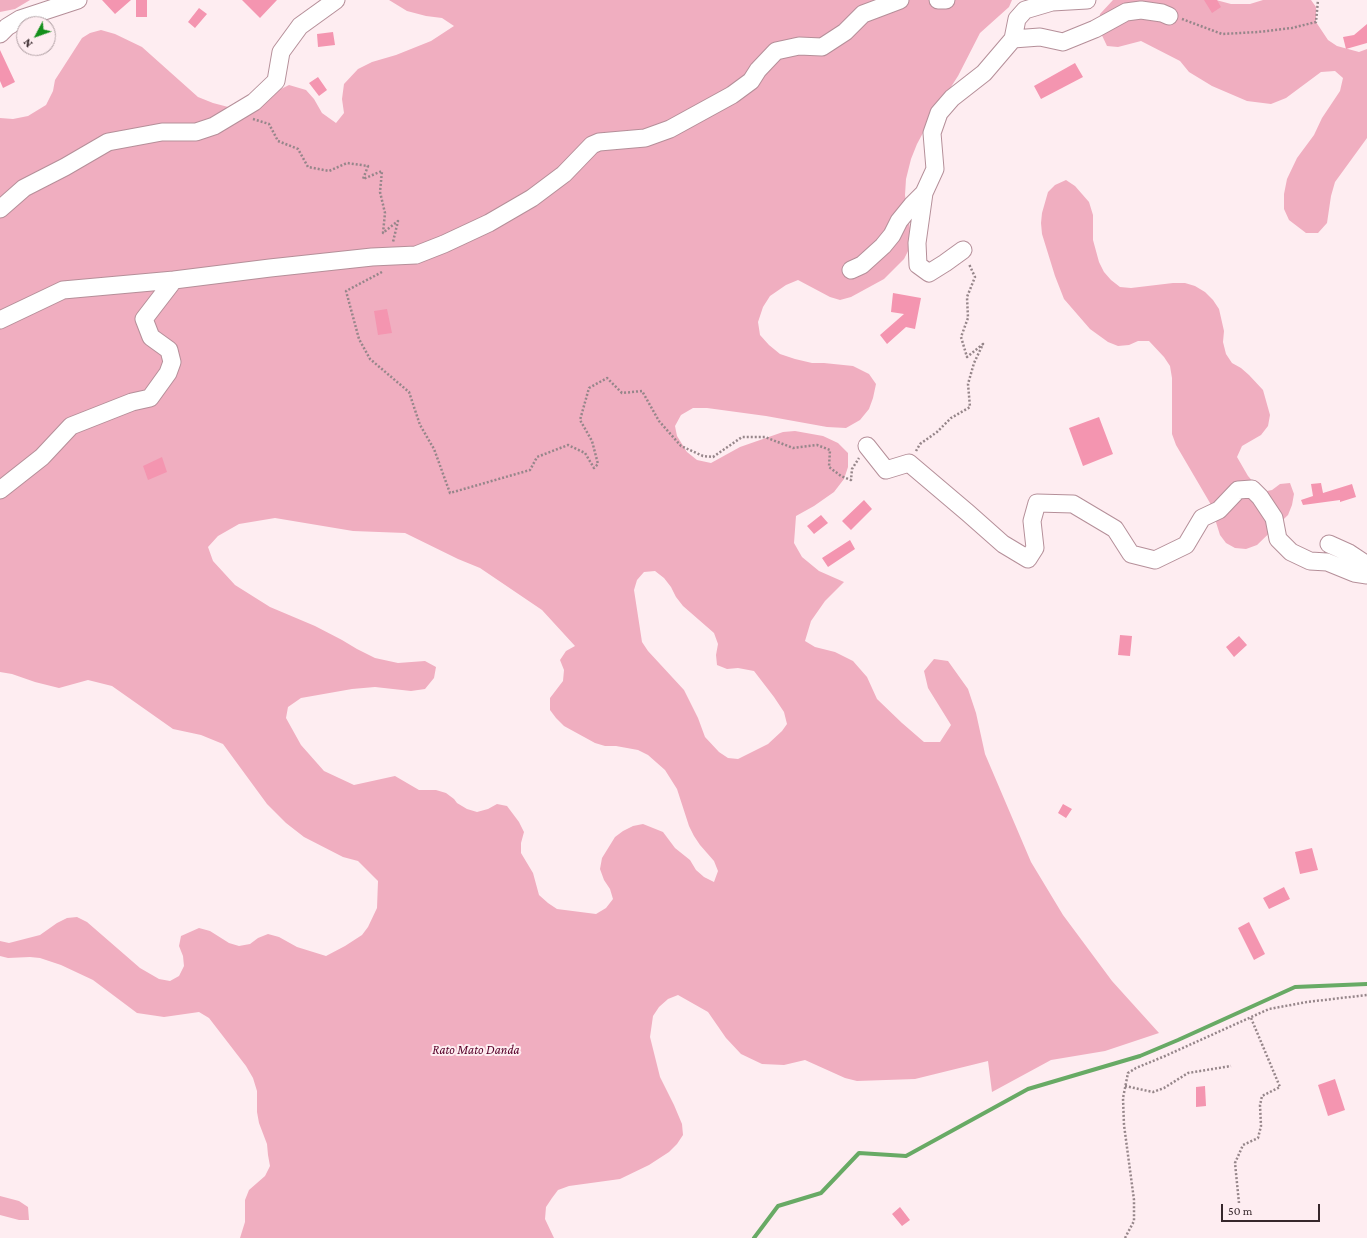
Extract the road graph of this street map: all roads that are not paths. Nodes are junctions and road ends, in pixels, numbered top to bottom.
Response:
1 (78, 0) edge
2 (336, 0) edge
3 (900, 0) edge
4 (938, 0) edge
5 (946, 0) edge
6 (1087, 0) edge
7 (1168, 16) road end
8 (0, 34) edge
9 (1013, 39) junction
10 (924, 193) junction
11 (0, 208) edge
12 (963, 250) road end
13 (851, 270) dead end
14 (174, 280) junction
15 (0, 320) edge
16 (867, 446) road end
17 (0, 490) edge
18 (1329, 544) dead end
19 (1367, 565) edge
20 (1367, 575) edge

1 - 8 street
2 - 11 street
3 - 14 street
4 - 5 street
6 - 9 street
7 - 9 street
9 - 10 street
10 - 12 street
10 - 13 street
14 - 15 street
14 - 17 street
16 - 20 street
18 - 19 street

